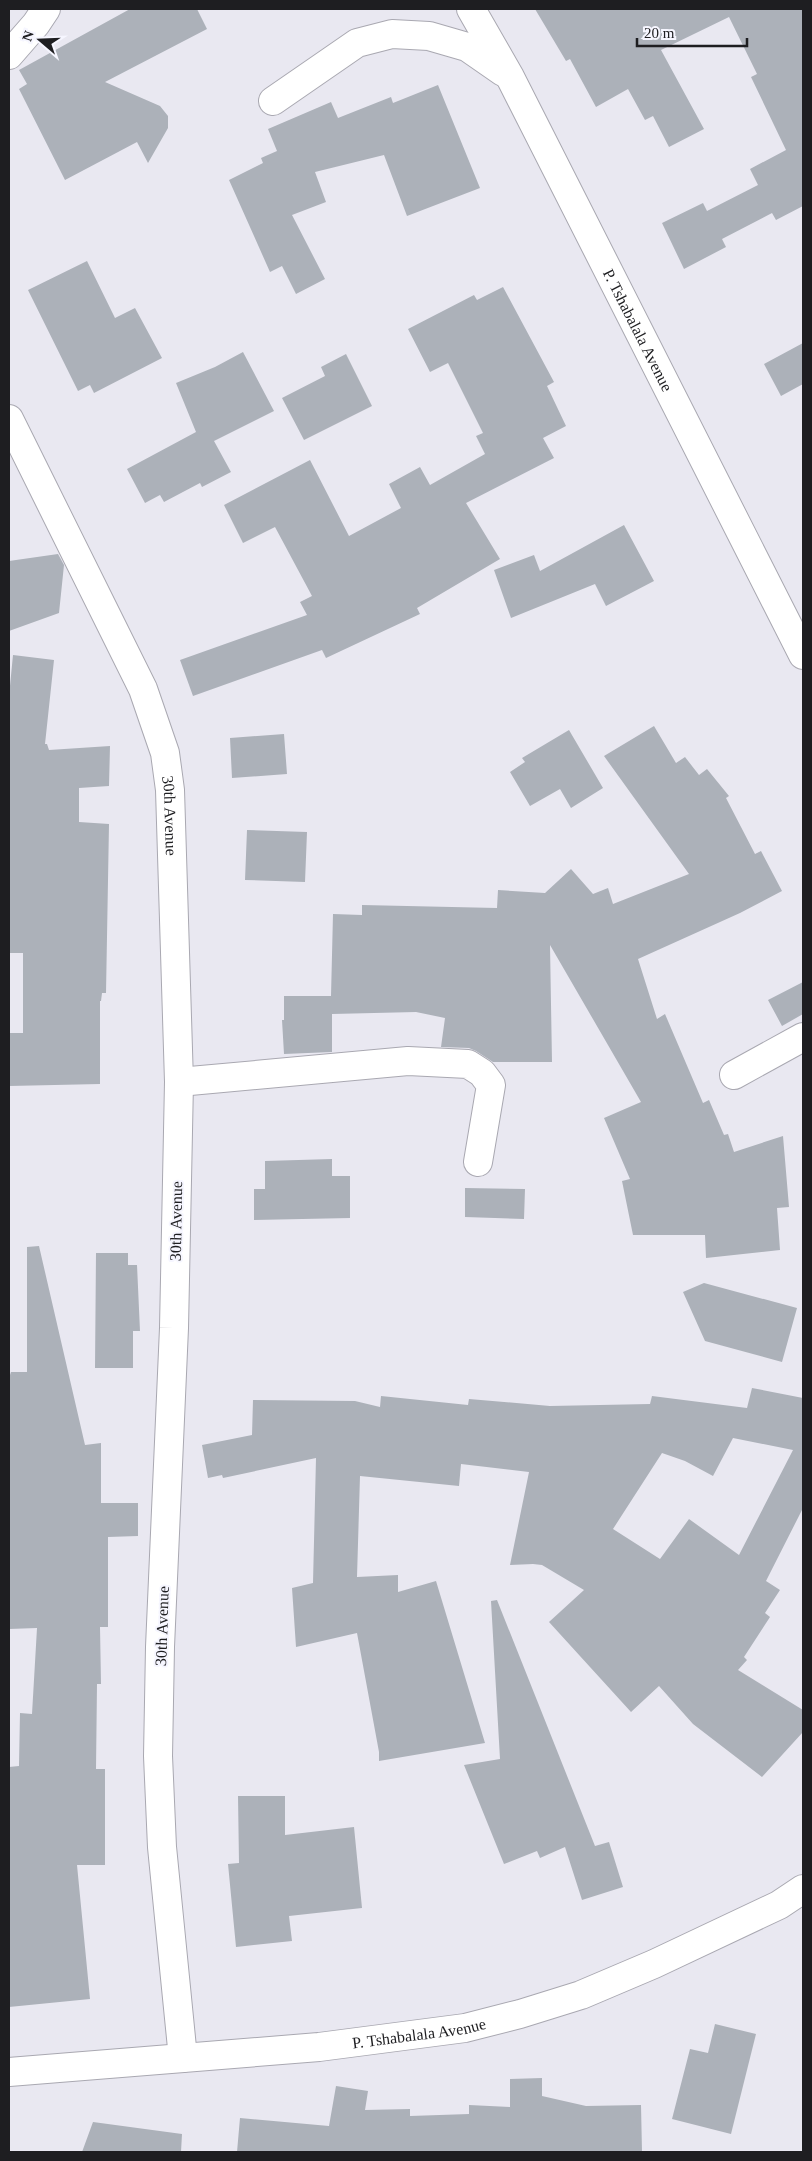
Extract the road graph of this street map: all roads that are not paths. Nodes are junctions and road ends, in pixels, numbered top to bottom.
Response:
1 (46, 9) edge
2 (471, 9) edge
3 (9, 55) edge
4 (510, 77) junction
5 (273, 101) dead end
6 (9, 419) edge
7 (803, 655) edge
8 (803, 1037) edge
9 (734, 1075) dead end
10 (179, 1082) junction
11 (478, 1162) dead end
12 (803, 1889) edge
13 (183, 2058) junction
14 (9, 2072) edge

1 - 3 street
2 - 4 street, P. Tshabalala Avenue
4 - 5 street
4 - 7 street, P. Tshabalala Avenue
6 - 10 street, 30th Avenue
8 - 9 street
10 - 11 street
10 - 13 street, 30th Avenue
12 - 13 street, P. Tshabalala Avenue
13 - 14 street, P. Tshabalala Avenue

